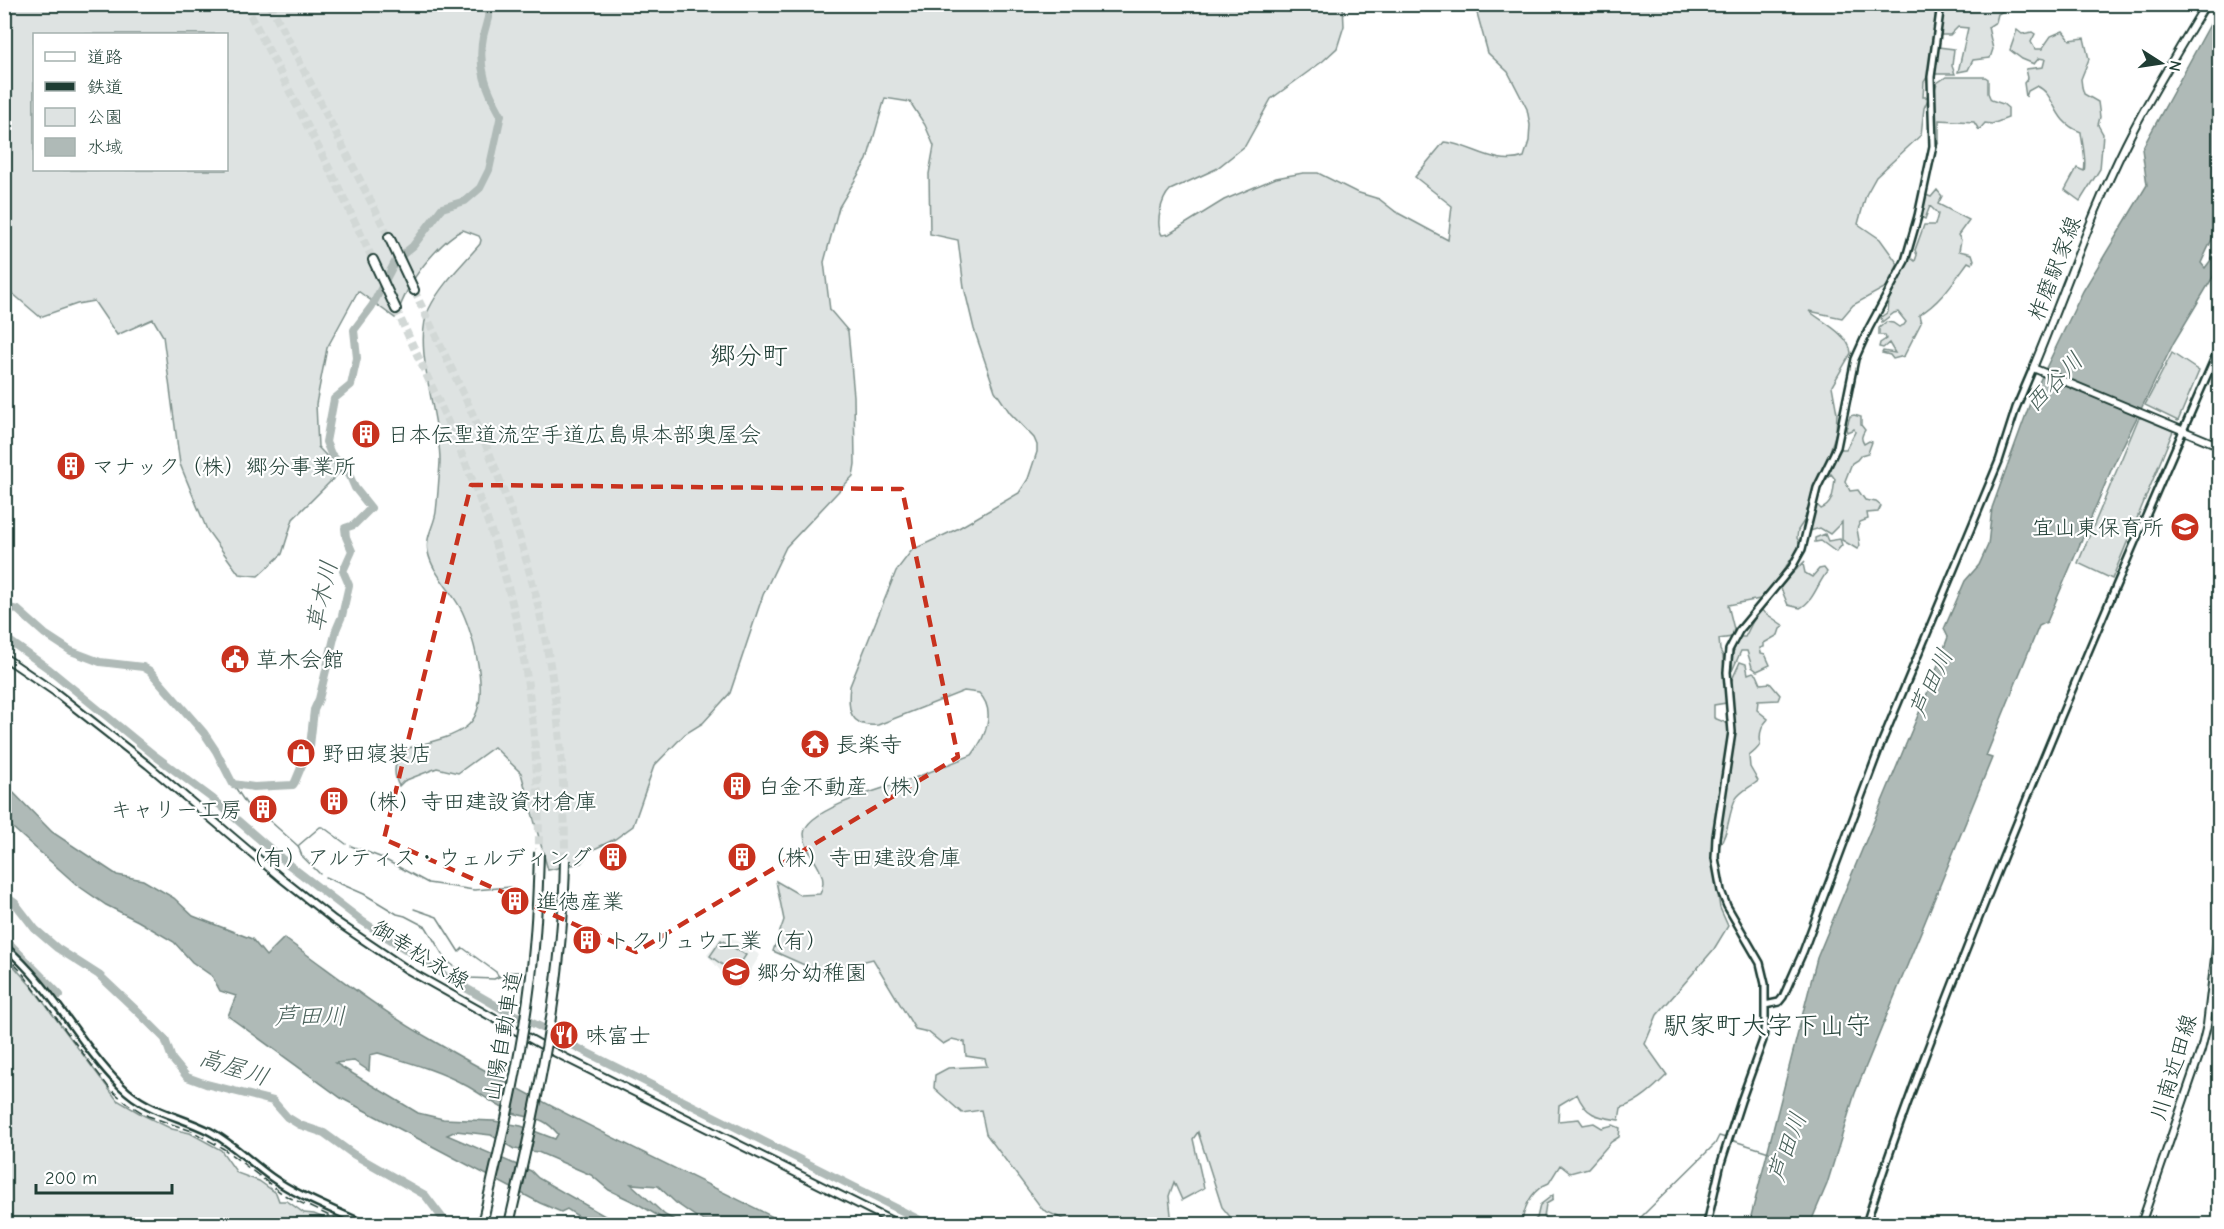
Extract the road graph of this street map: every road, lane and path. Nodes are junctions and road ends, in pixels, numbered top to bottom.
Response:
1 (1941, 4) edge
2 (2206, 4) edge
3 (389, 237) tunnel mouth
4 (373, 260) tunnel mouth
5 (414, 290) tunnel mouth
6 (396, 309) tunnel mouth
7 (2220, 346) edge
8 (2034, 368) junction
9 (2180, 430) junction
10 (2220, 446) edge
11 (4, 657) edge
12 (539, 852) tunnel mouth
13 (565, 860) tunnel mouth
14 (2220, 916) edge
15 (4, 946) edge
16 (1765, 1005) junction
17 (364, 1224) edge
18 (482, 1224) edge
19 (509, 1224) edge
20 (898, 1224) edge
21 (1707, 1224) edge
22 (1866, 1224) edge
23 (2141, 1224) edge

1 - 16 street
2 - 8 main road, 柞磨駅家線
3 - 5 highway
4 - 6 highway
7 - 9 street
8 - 9 main road
8 - 16 street
9 - 10 main road
9 - 22 street
11 - 20 main road, 御幸松永線
12 - 18 highway, 山陽自動車道, bridge
13 - 19 highway, 山陽自動車道, bridge
14 - 23 main road, 川南近田線
15 - 17 street
16 - 21 street

